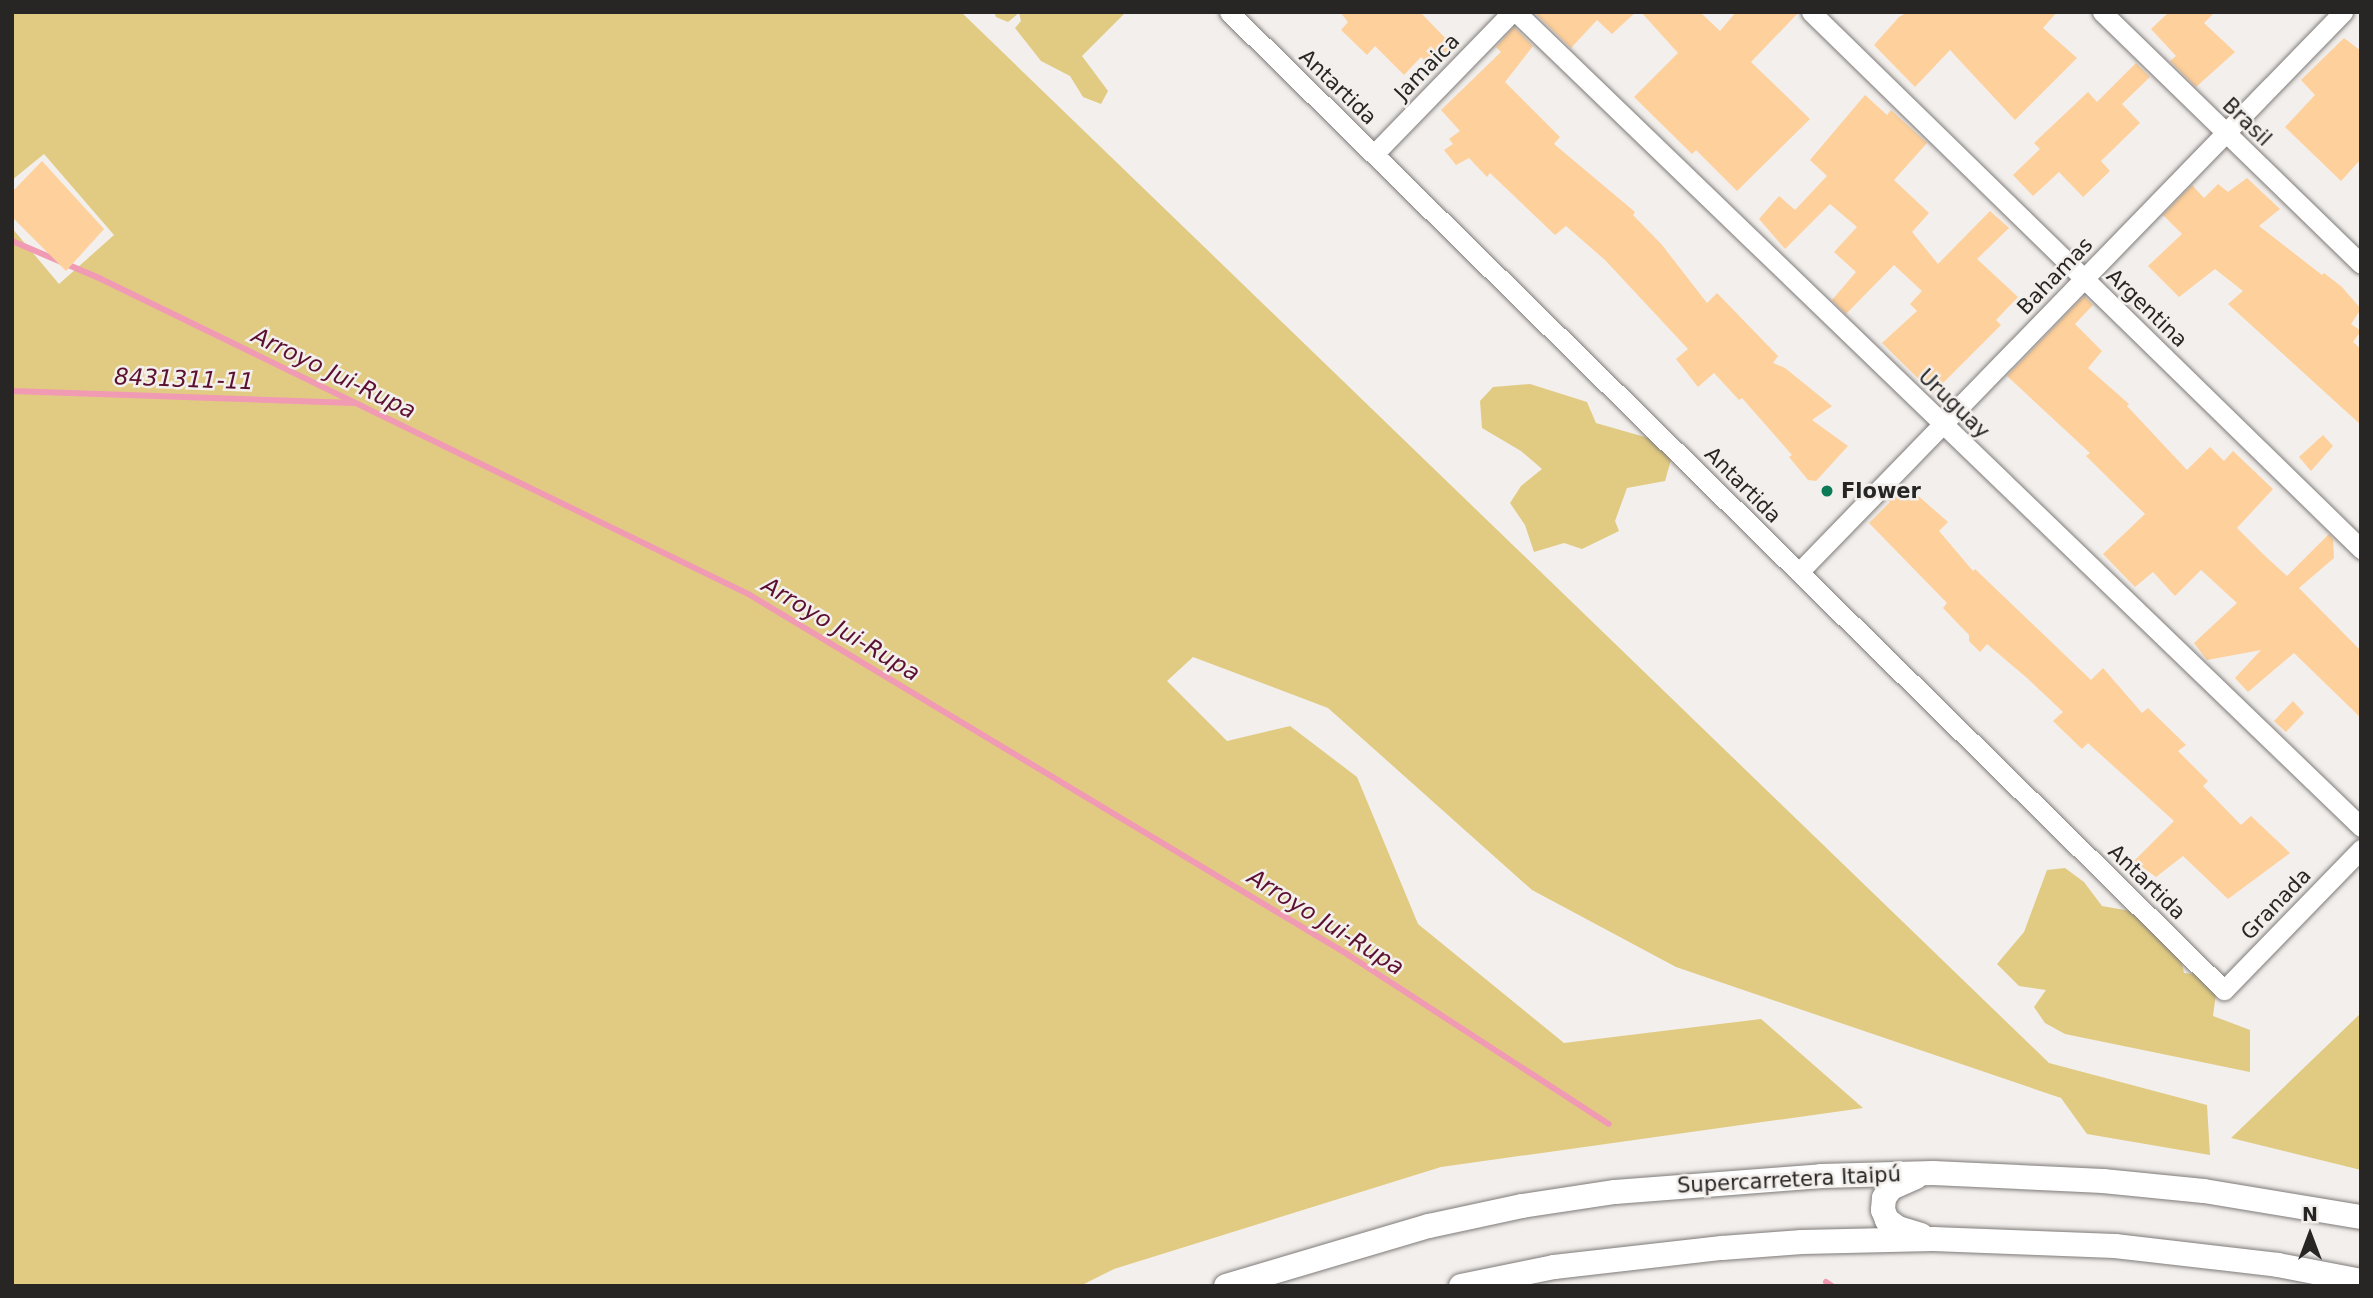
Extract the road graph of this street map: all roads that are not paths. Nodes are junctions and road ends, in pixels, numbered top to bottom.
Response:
1 (1229, 12) edge
2 (1514, 12) edge
3 (1811, 12) edge
4 (2102, 12) edge
5 (2343, 12) edge
6 (2226, 133) junction
7 (1374, 154) junction
8 (2361, 264) edge
9 (2084, 279) junction
10 (1943, 424) junction
11 (2361, 549) edge
12 (1799, 572) junction
13 (2361, 827) edge
14 (2361, 849) edge
15 (2224, 990) joint
16 (1933, 1173) junction
17 (2361, 1217) edge
18 (1933, 1239) junction
19 (2361, 1281) edge
20 (1226, 1286) edge
21 (1461, 1286) edge

1 - 7 street, Antartida
2 - 7 street, Jamaica
2 - 10 street, Uruguay
3 - 9 street, Argentina
4 - 6 street, Brasil
5 - 6 street, Bahamas
6 - 8 street, Brasil
6 - 9 street, Bahamas
7 - 12 street, Antartida
9 - 10 street, Bahamas
9 - 11 street, Argentina
10 - 12 street, Bahamas
10 - 13 street, Uruguay
12 - 15 street, Antartida
14 - 15 street, Granada
16 - 17 street, Supercarretera Itaipú
16 - 18 street
16 - 20 street, Supercarretera Itaipú
18 - 19 street
18 - 21 street

